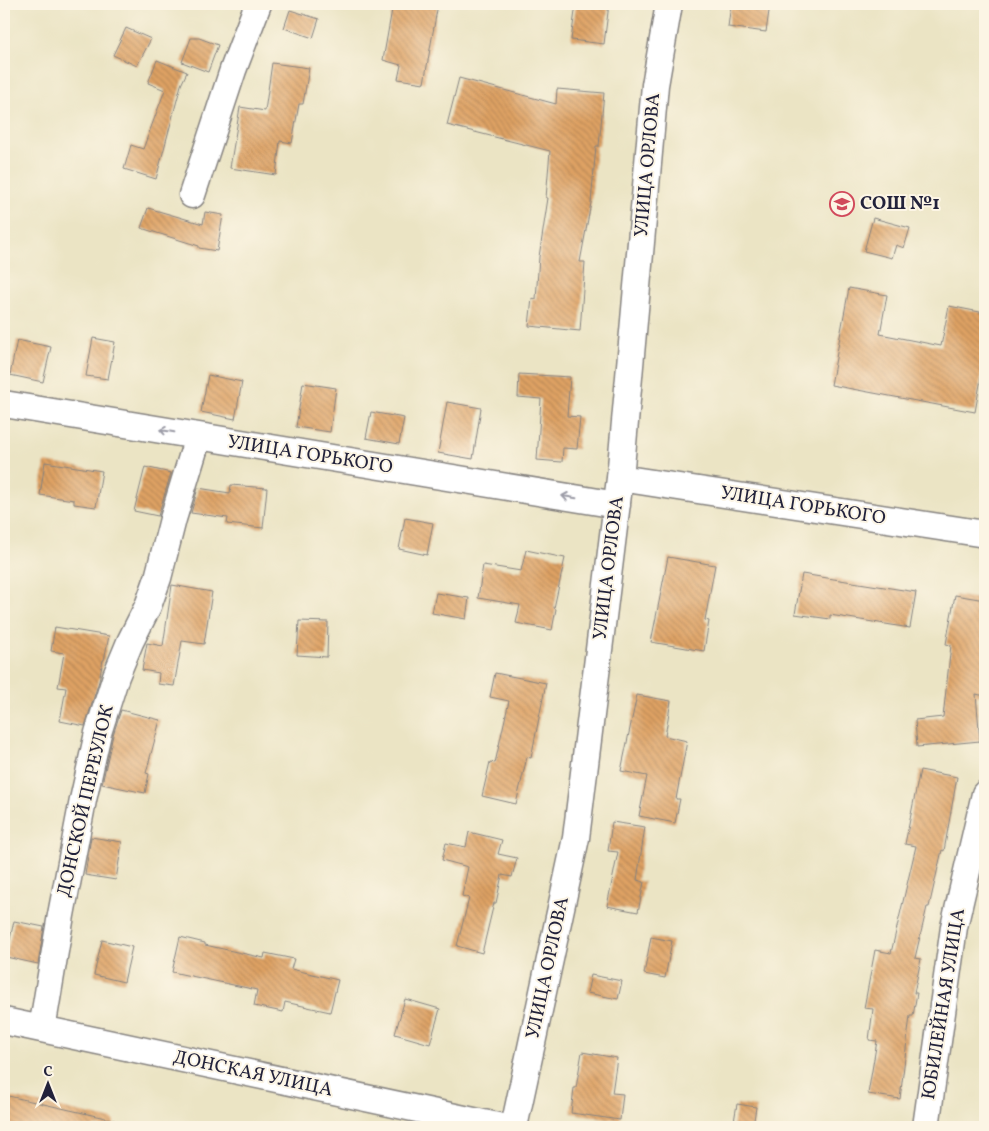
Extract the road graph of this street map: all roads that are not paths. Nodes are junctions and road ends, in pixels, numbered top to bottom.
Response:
1 (258, 4) edge
2 (669, 4) edge
3 (192, 195) dead end
4 (4, 404) edge
5 (198, 437) junction
6 (620, 478) junction
7 (617, 505) junction
8 (985, 534) edge
9 (985, 794) edge
10 (4, 1021) edge
11 (42, 1029) junction
12 (502, 1127) edge
13 (514, 1127) edge
14 (926, 1127) edge

1 - 3 street
2 - 6 street, УЛИЦА ОРЛОВА
5 -> 4 street, УЛИЦА ГОРЬКОГО
7 -> 5 street, УЛИЦА ГОРЬКОГО
5 - 11 street, ДОНСКОЙ ПЕРЕУЛОК
6 - 7 street, УЛИЦА ОРЛОВА
6 - 8 street, УЛИЦА ГОРЬКОГО
7 - 13 street, УЛИЦА ОРЛОВА
9 - 14 street, ЮБИЛЕЙНАЯ УЛИЦА
10 - 11 street, ДОНСКАЯ УЛИЦА
11 - 12 street, ДОНСКАЯ УЛИЦА

